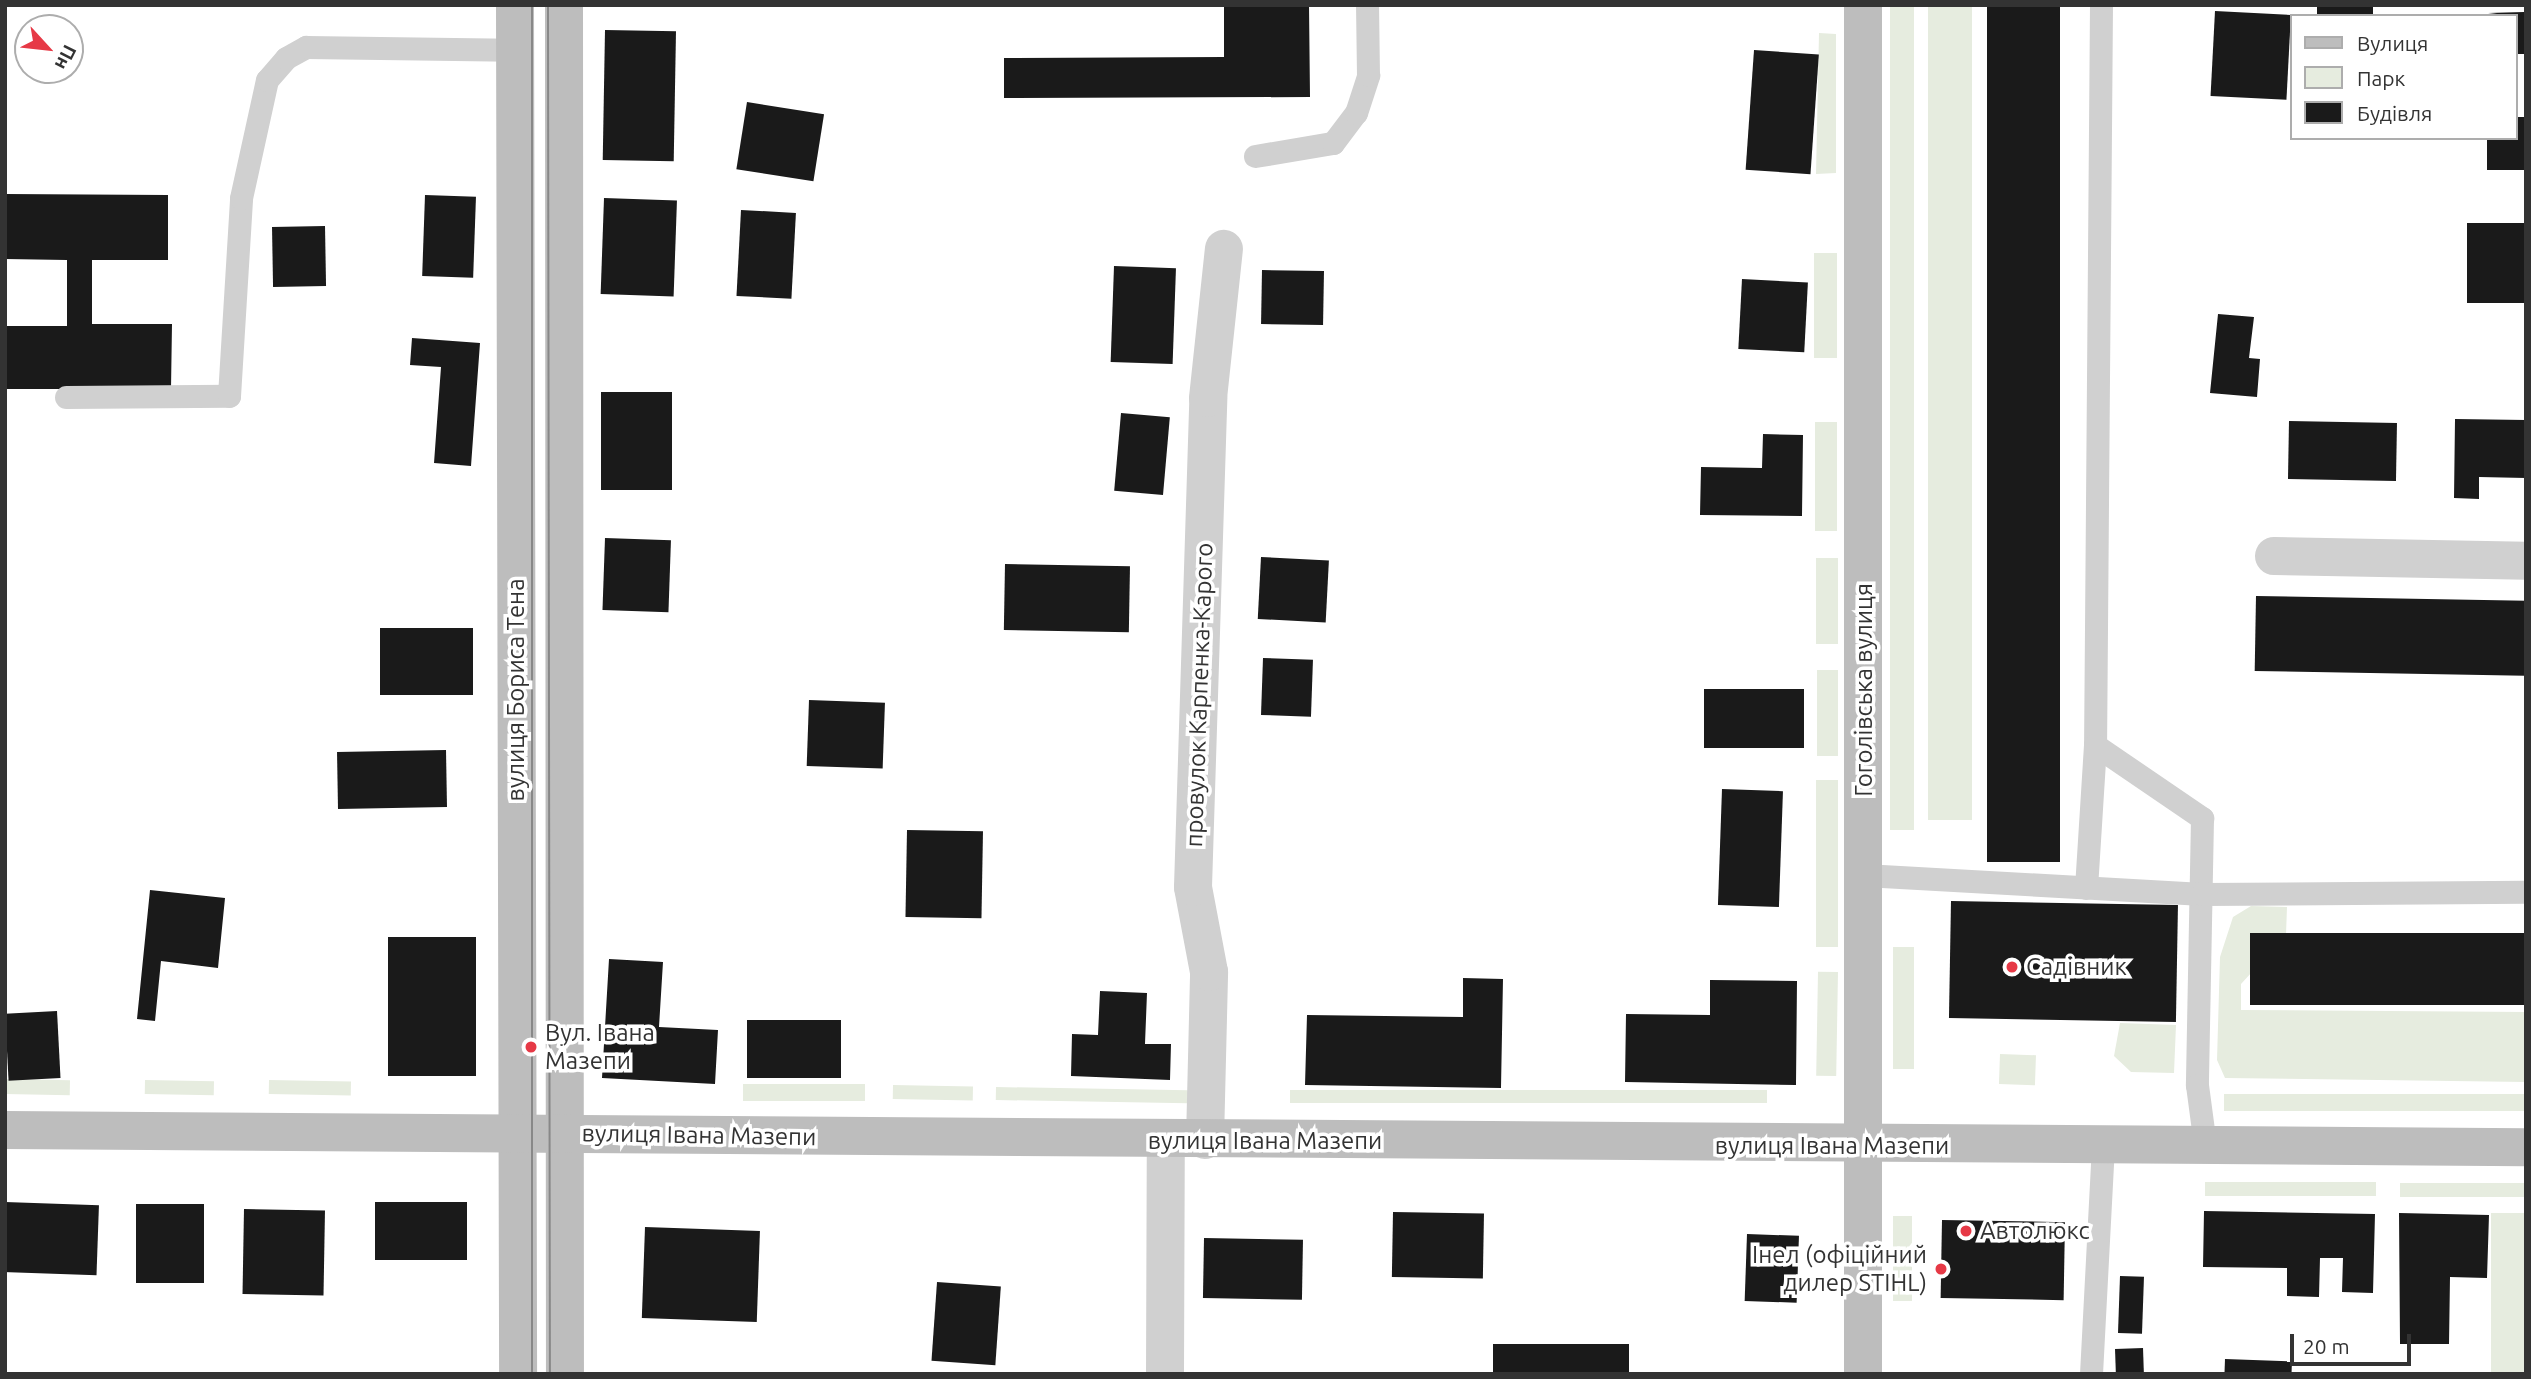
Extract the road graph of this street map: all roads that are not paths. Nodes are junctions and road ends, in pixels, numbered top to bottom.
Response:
1 (516, 5) edge
2 (564, 5) edge
3 (1367, 5) edge
4 (1863, 5) edge
5 (2101, 5) edge
6 (515, 51) junction
7 (1255, 156) dead end
8 (1224, 249) dead end
9 (66, 397) dead end
10 (2274, 556) dead end
11 (2526, 561) edge
12 (2095, 746) junction
13 (1864, 875) junction
14 (2086, 888) junction
15 (2526, 892) edge
16 (2202, 894) junction
17 (5, 1130) edge
18 (516, 1133) junction
19 (564, 1133) junction
20 (1166, 1140) junction
21 (1205, 1140) junction
22 (2205, 1145) junction
23 (2103, 1146) junction
24 (1863, 1147) junction
25 (2526, 1147) edge
26 (518, 1374) edge
27 (565, 1374) edge
28 (1165, 1374) edge
29 (1863, 1374) edge
30 (2091, 1374) edge

1 - 6 street, вулиця Бориса Тена
2 - 19 street, вулиця Бориса Тена
3 - 7 lane
4 - 13 street, Гоголівська вулиця
5 - 12 lane
6 - 9 lane
6 - 18 street, вулиця Бориса Тена
8 - 21 street, провулок Карпенка-Карого
10 - 11 street
12 - 14 lane
12 - 16 lane
13 - 14 lane
13 - 24 street, Гоголівська вулиця
14 - 16 lane
15 - 16 lane
16 - 22 lane
17 - 18 street, вулиця Івана Мазепи
18 - 19 street, вулиця Івана Мазепи
18 - 26 street, вулиця Бориса Тена
19 - 20 street, вулиця Івана Мазепи
19 - 27 street, вулиця Бориса Тена
20 - 21 street, вулиця Івана Мазепи
20 - 28 street
21 - 24 street, вулиця Івана Мазепи
22 - 23 street, вулиця Івана Мазепи
22 - 25 street, вулиця Івана Мазепи
23 - 24 street, вулиця Івана Мазепи
23 - 30 lane
24 - 29 street, Гоголівська вулиця

